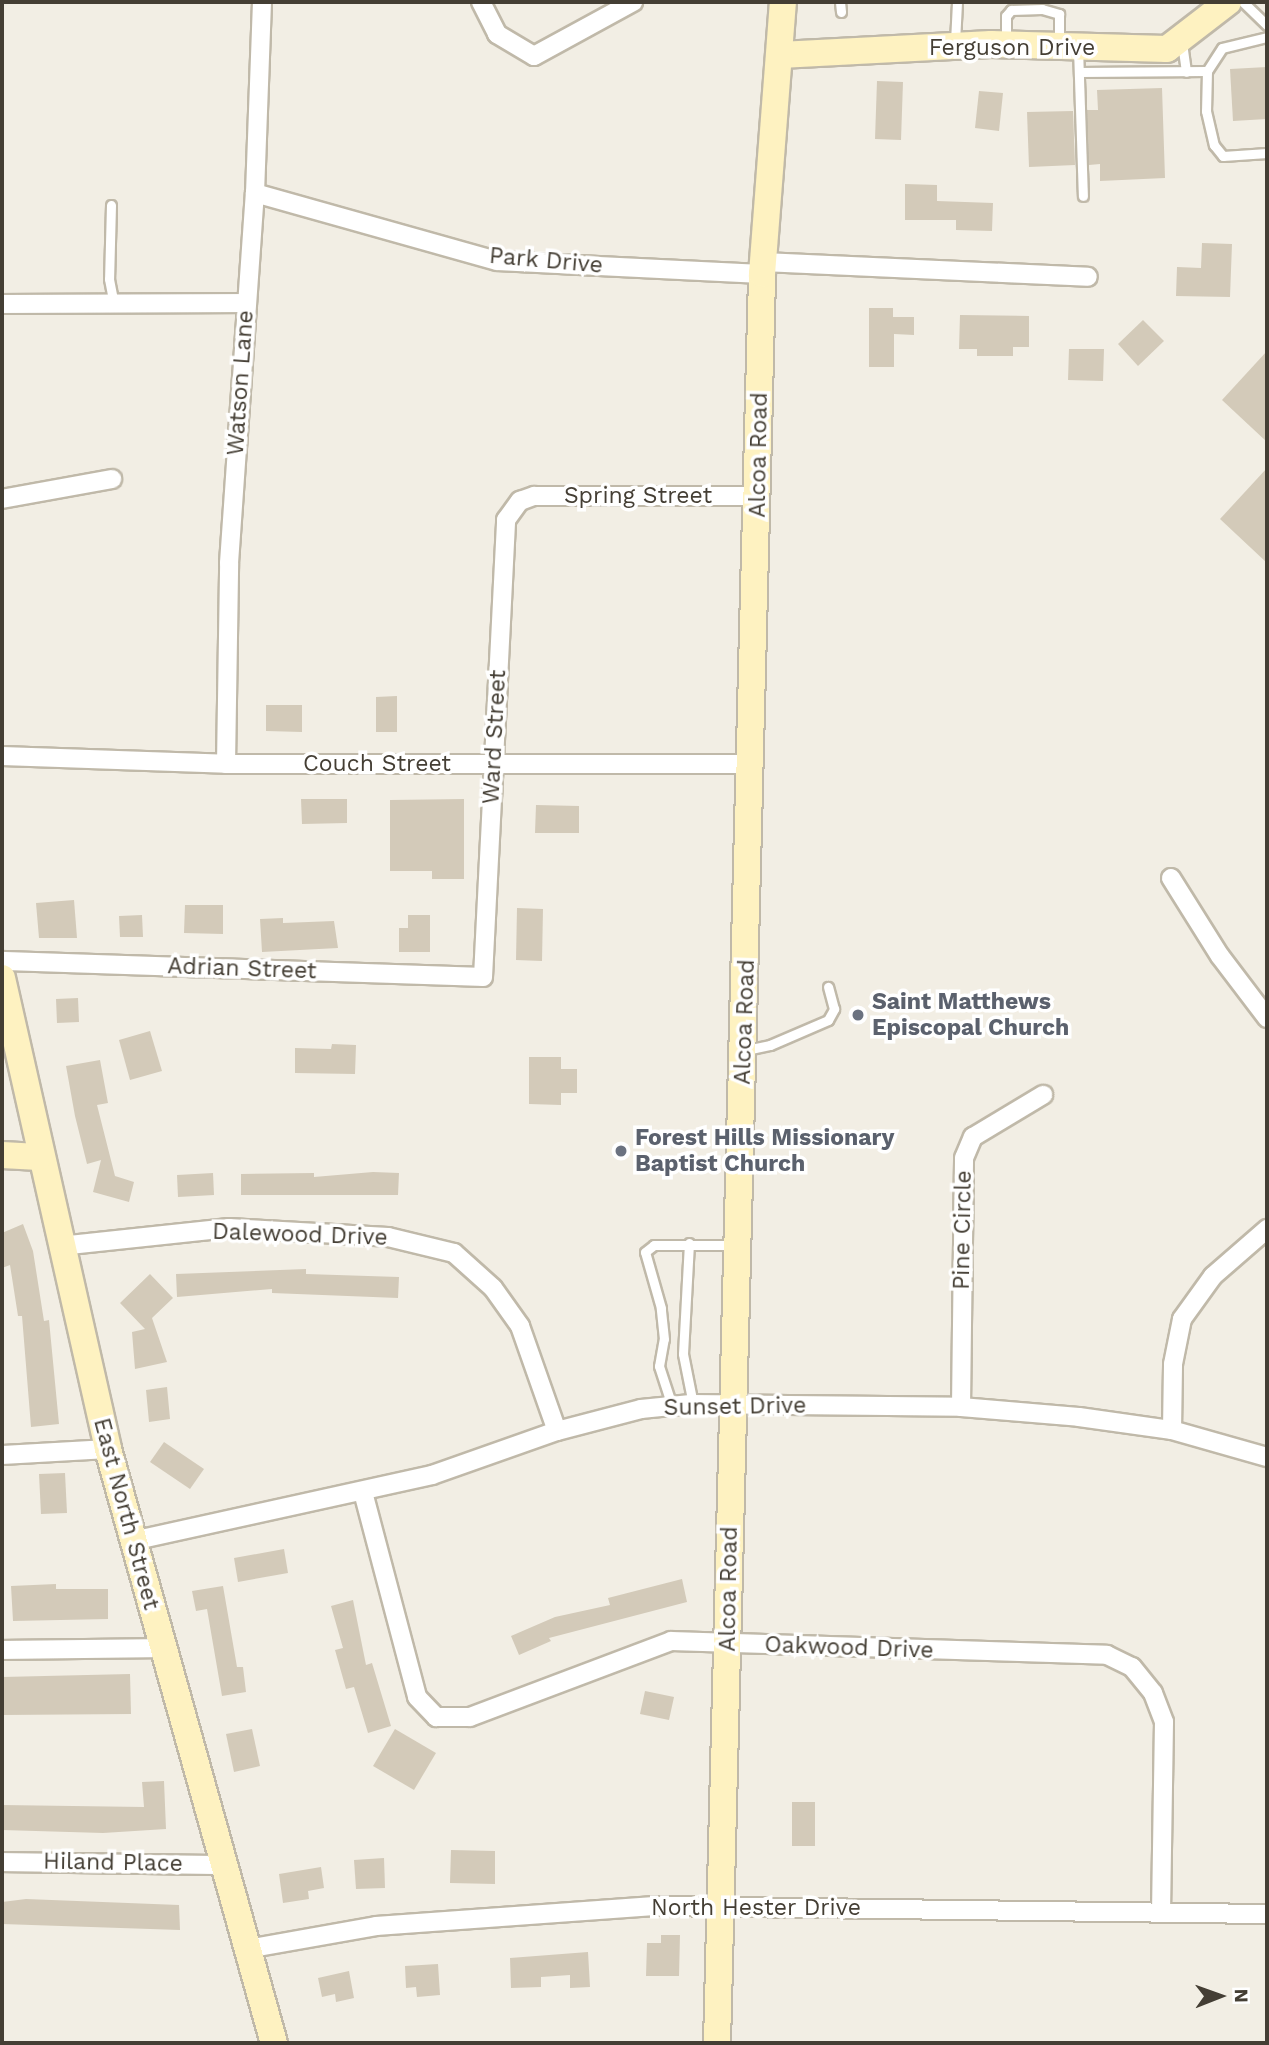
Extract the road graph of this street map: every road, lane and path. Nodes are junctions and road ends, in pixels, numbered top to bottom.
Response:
1 (262, 2) edge
2 (481, 2) edge
3 (634, 2) edge
4 (783, 2) edge
5 (957, 2) edge
6 (1228, 2) edge
7 (1243, 2) edge
8 (1267, 25) edge
9 (1267, 37) edge
10 (1181, 39) junction
11 (1006, 44) junction
12 (954, 46) junction
13 (780, 55) junction
14 (1072, 55) junction
15 (1207, 71) junction
16 (1186, 72) junction
17 (1267, 153) edge
18 (255, 193) junction
19 (1083, 196) dead end
20 (111, 205) dead end
21 (763, 268) junction
22 (1088, 277) dead end
23 (246, 303) junction
24 (2, 304) edge
25 (114, 304) junction
26 (112, 479) dead end
27 (758, 495) junction
28 (2, 499) edge
29 (520, 501) joint
30 (2, 756) edge
31 (226, 764) junction
32 (493, 764) junction
33 (752, 765) junction
34 (1171, 878) dead end
35 (2, 961) edge
36 (483, 977) joint
37 (2, 978) edge
38 (828, 987) dead end
39 (1267, 1018) edge
40 (744, 1050) junction
41 (1043, 1095) dead end
42 (2, 1155) edge
43 (39, 1157) junction
44 (1267, 1229) edge
45 (689, 1243) junction
46 (60, 1246) junction
47 (738, 1246) junction
48 (693, 1404) junction
49 (672, 1406) junction
50 (733, 1406) junction
51 (961, 1407) junction
52 (1172, 1430) junction
53 (557, 1431) junction
54 (108, 1449) junction
55 (2, 1455) edge
56 (1267, 1457) edge
57 (363, 1492) junction
58 (131, 1541) junction
59 (728, 1644) junction
60 (161, 1648) junction
61 (2, 1650) edge
62 (2, 1862) edge
63 (225, 1865) junction
64 (719, 1906) junction
65 (1161, 1913) junction
66 (1267, 1914) edge
67 (247, 1949) junction
68 (274, 2043) edge
69 (717, 2043) edge

1 - 18 street, Watson Lane
2 - 3 street
4 - 13 main road, Alcoa Road
5 - 12 lane
6 - 10 main road, Ferguson Drive
7 - 8 lane
9 - 15 lane
10 - 14 main road, Ferguson Drive
10 - 16 lane
11 - 12 main road, Ferguson Drive
11 - 14 main road, Ferguson Drive
11 - 14 lane
12 - 13 main road, Ferguson Drive
13 - 21 main road, Alcoa Road
14 - 16 lane
14 - 19 lane
15 - 16 lane
15 - 17 lane
18 - 21 street, Park Drive
18 - 23 street, Watson Lane
20 - 25 lane
21 - 22 street, Park Drive
21 - 27 main road, Alcoa Road
23 - 25 street
23 - 31 street, Watson Lane
24 - 25 street
26 - 28 street
27 - 29 street, Spring Street
27 - 33 main road, Alcoa Road
29 - 32 street, Ward Street
30 - 31 street, Couch Street
31 - 32 street, Couch Street
32 - 33 street, Couch Street
32 - 36 street, Ward Street
33 - 40 main road, Alcoa Road
34 - 39 street
35 - 36 street, Adrian Street
37 - 43 main road, East North Street
38 - 40 lane
40 - 47 main road, Alcoa Road
41 - 51 street, Pine Circle
42 - 43 main road
43 - 46 main road, East North Street
44 - 52 street
45 - 47 lane
45 - 48 lane
45 - 49 lane
46 - 53 street, Dalewood Drive
46 - 54 main road, East North Street
47 - 50 main road, Alcoa Road
48 - 49 street, Sunset Drive
48 - 50 street, Sunset Drive
49 - 53 street, Sunset Drive
50 - 51 street, Sunset Drive
50 - 59 main road, Alcoa Road
51 - 52 street, Sunset Drive
52 - 56 street, Sunset Drive
53 - 57 street, Sunset Drive
54 - 55 street
54 - 58 main road, East North Street
57 - 58 street, Sunset Drive
57 - 59 street, Oakwood Drive
58 - 60 main road, East North Street
59 - 64 main road, Alcoa Road
59 - 65 street, Oakwood Drive
60 - 61 street
60 - 63 main road, East North Street
62 - 63 street, Hiland Place
63 - 67 main road, East North Street
64 - 65 street, North Hester Drive
64 - 67 street, North Hester Drive
64 - 69 main road, Alcoa Road
65 - 66 street, North Hester Drive
67 - 68 main road, East North Street

